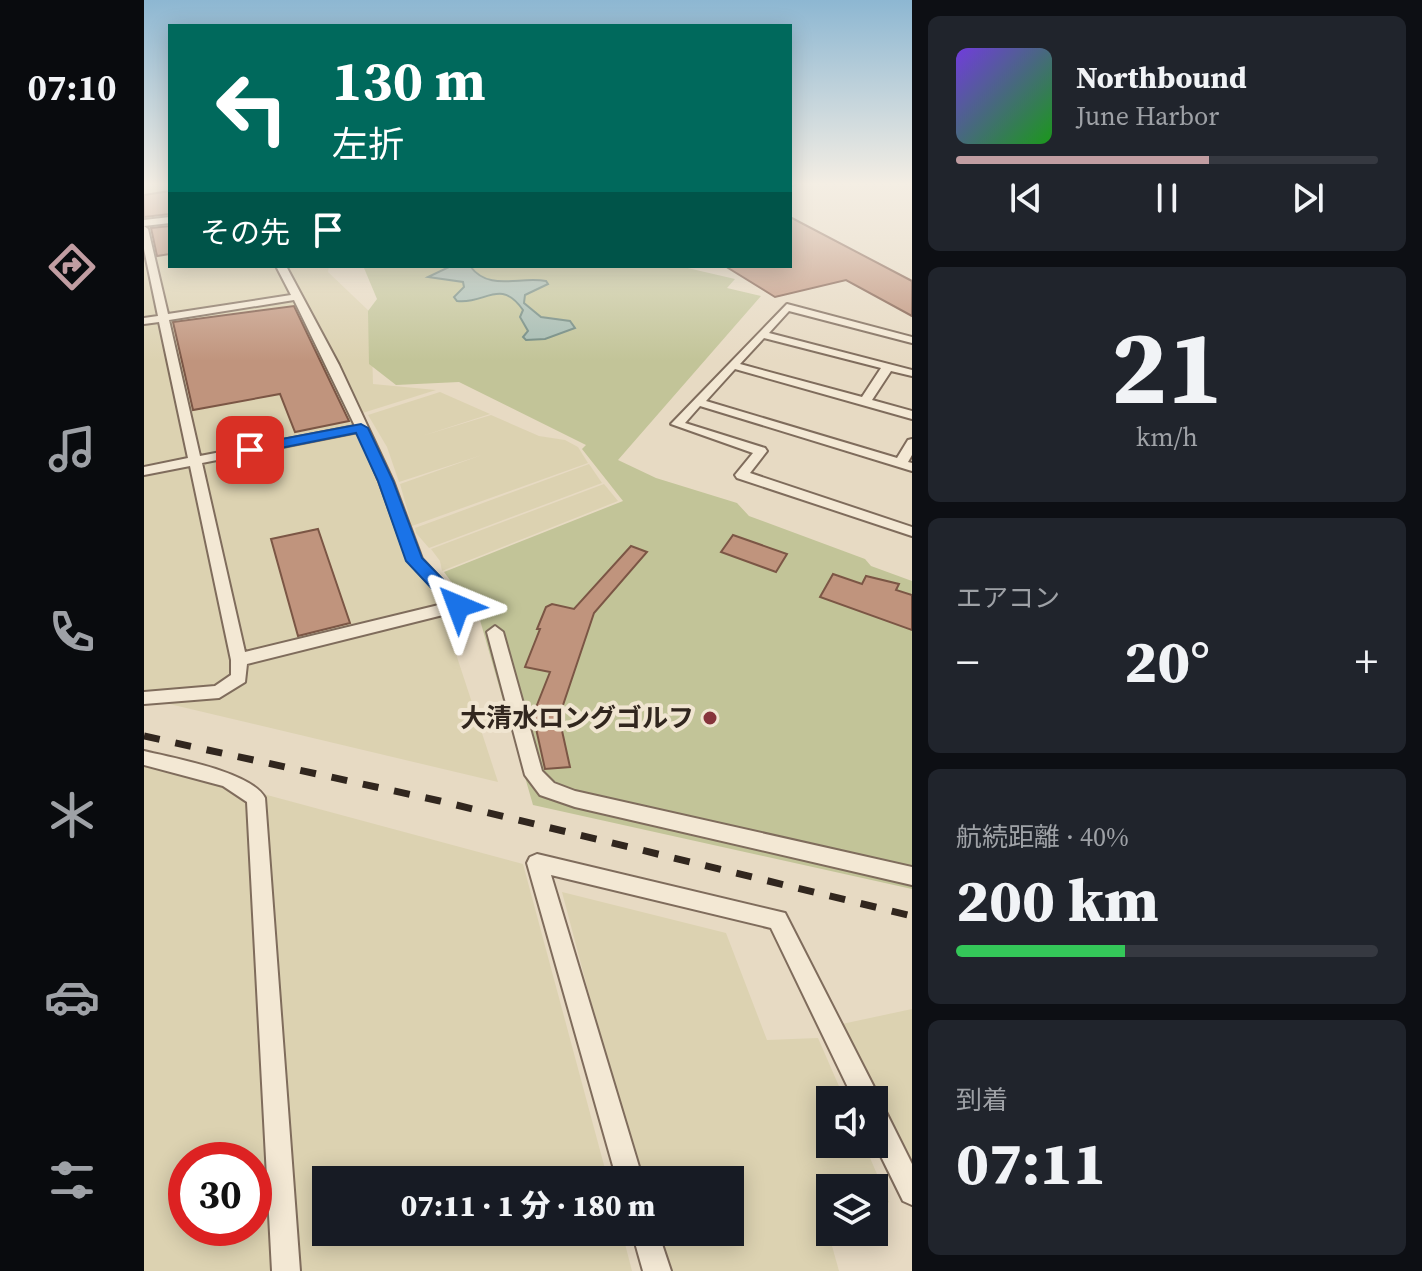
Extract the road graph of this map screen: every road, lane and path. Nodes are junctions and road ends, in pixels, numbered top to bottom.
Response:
1 (147, 242) edge
2 (282, 268) edge
3 (297, 297) junction
4 (162, 318) junction
5 (144, 321) edge
6 (762, 334) junction
7 (912, 340) edge
8 (733, 365) junction
9 (888, 367) junction
10 (912, 373) edge
11 (698, 402) junction
12 (865, 402) junction
13 (912, 415) edge
14 (361, 428) junction
15 (912, 443) edge
16 (195, 461) junction
17 (907, 465) edge
18 (144, 471) edge
19 (912, 532) edge
20 (495, 632) dead end
21 (239, 660) junction
22 (144, 698) edge
23 (144, 758) edge
24 (912, 876) edge
25 (860, 1086) edge
26 (888, 1143) edge
27 (626, 1166) edge
28 (912, 1192) edge
29 (649, 1246) edge
30 (286, 1271) edge
31 (657, 1271) edge

1 - 4 street
2 - 3 street
3 - 4 street
3 - 14 street
4 - 5 street
4 - 16 street
6 - 7 street
6 - 8 street
6 - 9 street
8 - 11 street
8 - 12 street
9 - 10 street
9 - 12 street
11 - 17 street
11 - 19 street
12 - 13 street
14 - 16 street
14 - 21 street
15 - 17 street
16 - 18 street
16 - 21 street
20 - 24 street
21 - 22 street
23 - 30 street
25 - 27 street
26 - 28 street
29 - 31 street

